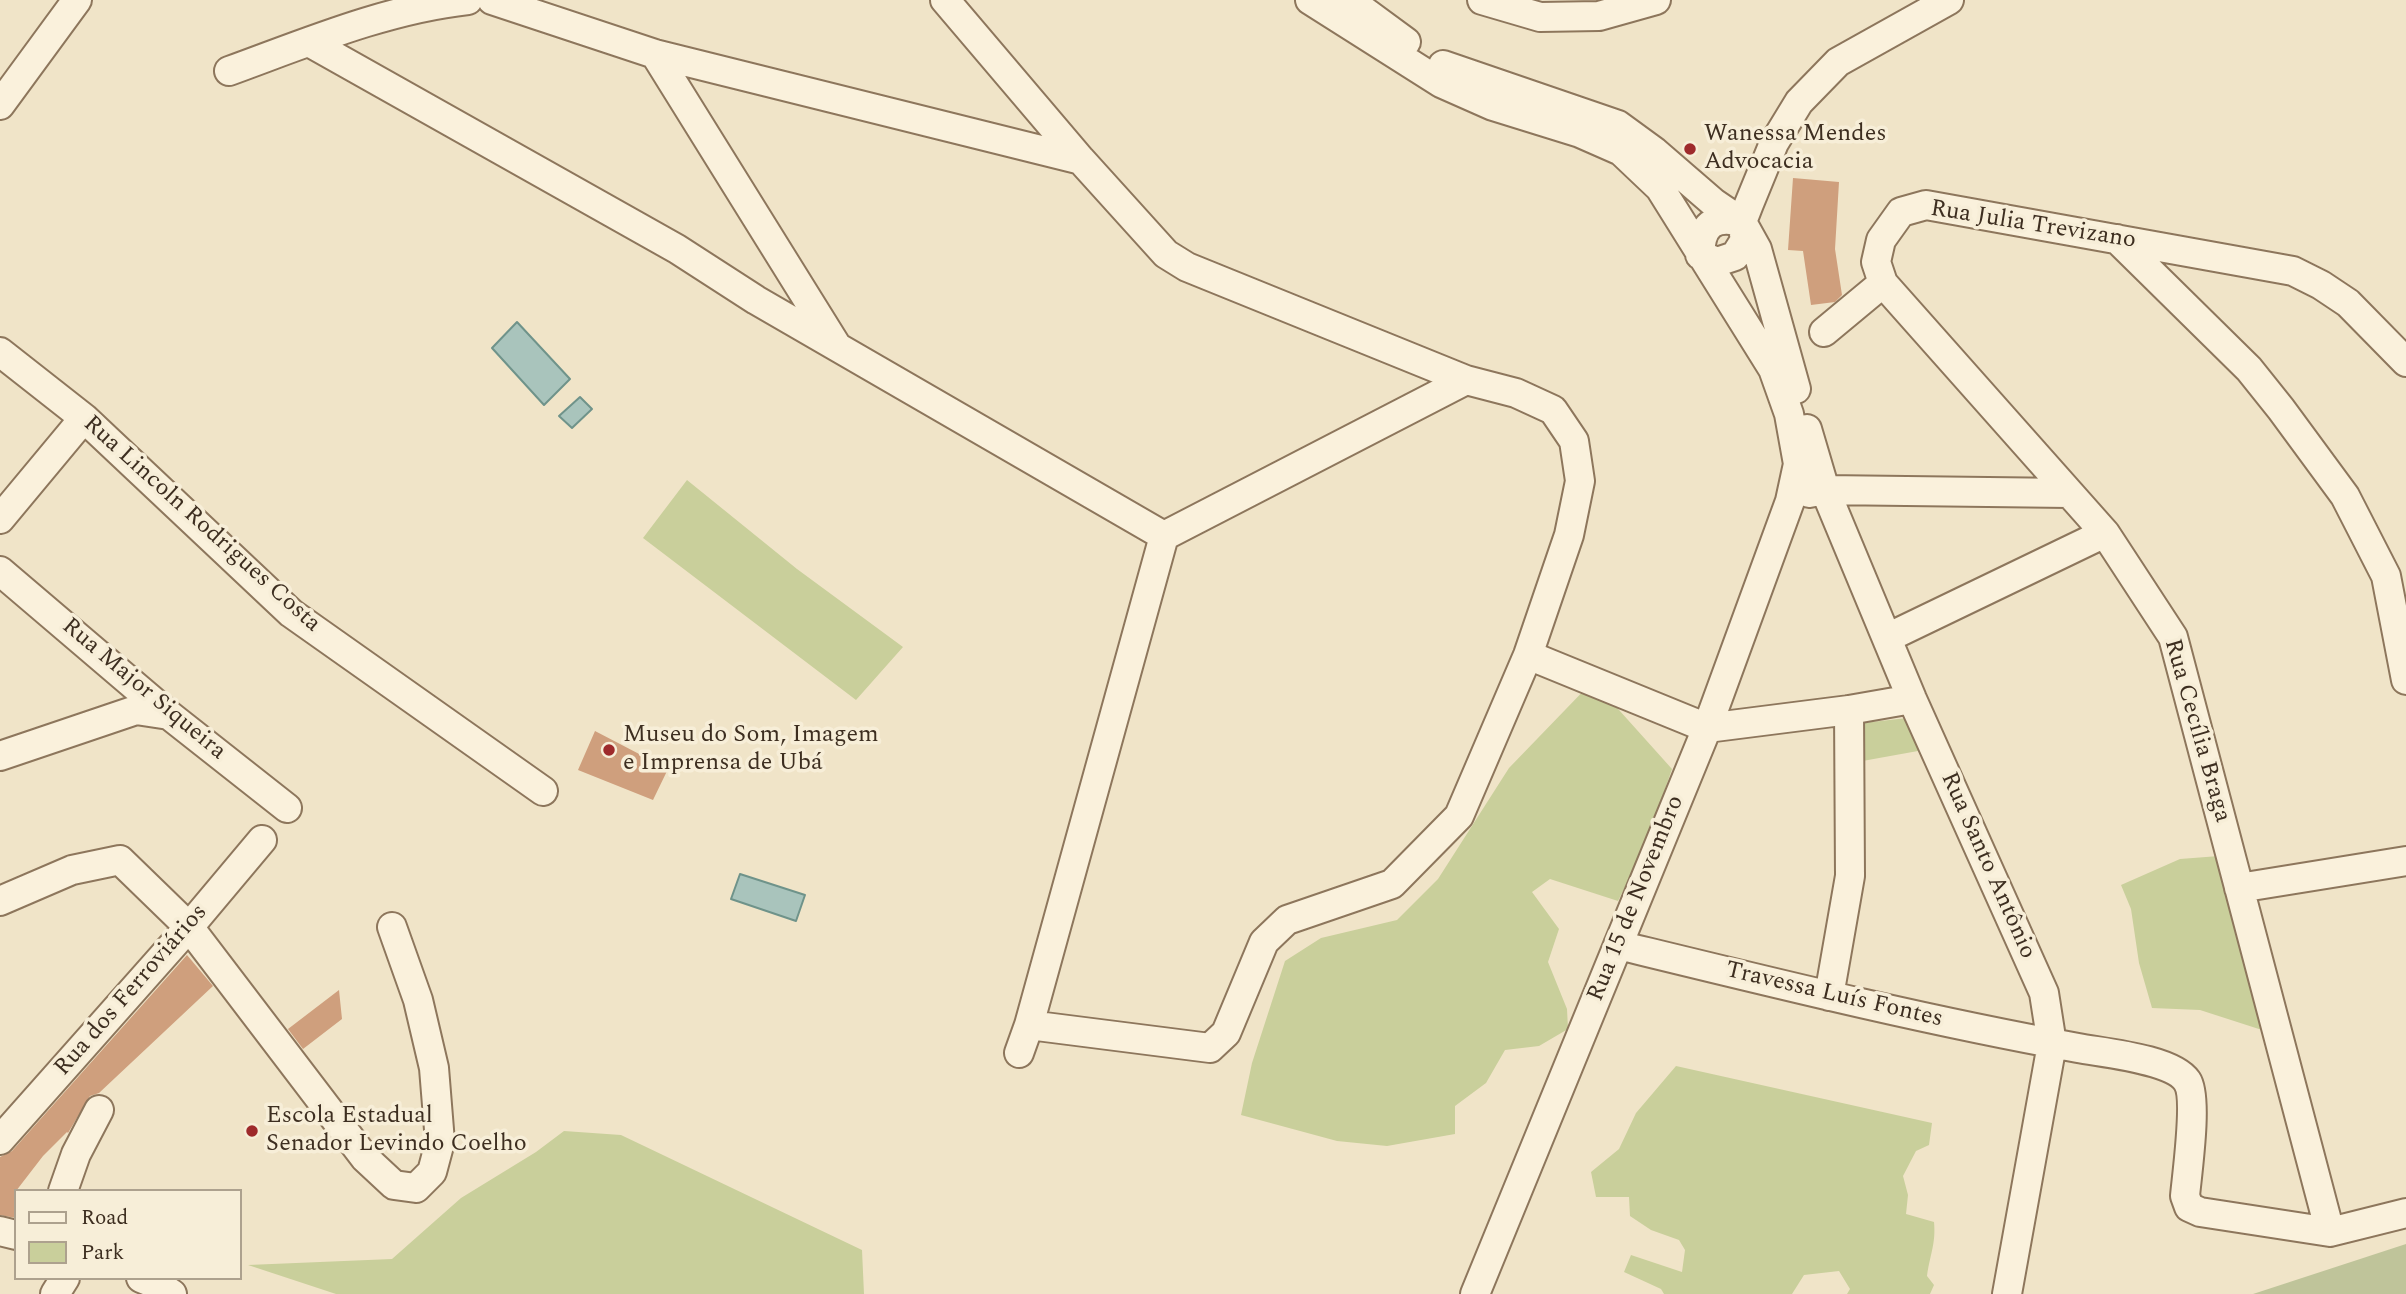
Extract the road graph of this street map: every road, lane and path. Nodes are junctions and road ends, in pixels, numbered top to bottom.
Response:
1 (77, 0) edge
2 (468, 0) edge
3 (492, 0) edge
4 (945, 0) edge
5 (1310, 0) edge
6 (1349, 0) edge
7 (1482, 0) edge
8 (1656, 0) edge
9 (1949, 0) edge
10 (309, 42) junction
11 (655, 54) junction
12 (229, 71) dead end
13 (0, 105) edge
14 (1081, 160) junction
15 (1742, 222) junction
16 (2117, 239) junction
17 (1700, 255) junction
18 (1883, 283) junction
19 (1824, 332) dead end
20 (838, 347) junction
21 (0, 352) edge
22 (2406, 362) edge
23 (1466, 380) junction
24 (84, 418) junction
25 (1825, 490) junction
26 (2069, 493) junction
27 (1790, 500) junction
28 (0, 519) edge
29 (2105, 533) junction
30 (1164, 536) junction
31 (0, 571) edge
32 (1888, 638) junction
33 (1528, 655) junction
34 (2406, 680) edge
35 (1912, 699) junction
36 (1849, 710) junction
37 (169, 715) junction
38 (1707, 728) junction
39 (0, 757) edge
40 (543, 791) dead end
41 (287, 808) dead end
42 (262, 839) dead end
43 (2406, 861) edge
44 (2239, 888) junction
45 (0, 901) edge
46 (189, 927) junction
47 (392, 927) dead end
48 (1618, 945) junction
49 (1829, 996) junction
50 (1029, 1025) junction
51 (2052, 1044) junction
52 (1019, 1053) dead end
53 (99, 1110) dead end
54 (0, 1140) edge
55 (64, 1189) edge
56 (2406, 1213) edge
57 (2330, 1231) junction
58 (146, 1280) edge
59 (172, 1294) edge
60 (1475, 1294) edge
61 (2007, 1294) edge

1 - 13 street
2 - 10 street
3 - 11 street
4 - 14 street
5 - 17 street, Rua 15 de Novembro
6 - 15 street
7 - 8 street
9 - 15 street
10 - 12 street
10 - 20 street
11 - 14 street
11 - 20 street
14 - 23 street
15 - 17 street
15 - 25 street, Rua Santo Antônio
16 - 18 street, Rua Julia Trevizano
16 - 22 street, Rua Julia Trevizano
16 - 34 street
17 - 27 street, Rua 15 de Novembro
18 - 19 street
18 - 26 street
20 - 30 street
21 - 24 street, Rua Lincoln Rodrigues Costa
23 - 30 street
23 - 33 street
24 - 28 street
24 - 40 street, Rua Lincoln Rodrigues Costa
25 - 26 street
25 - 27 street
25 - 32 street, Rua Santo Antônio
26 - 29 street, Rua Cecília Braga
27 - 38 street, Rua 15 de Novembro
29 - 32 street
29 - 44 street, Rua Cecília Braga
30 - 50 street
31 - 37 street, Rua Major Siqueira
32 - 35 street, Rua Santo Antônio
33 - 38 street
33 - 50 street
35 - 36 street
35 - 51 street, Rua Santo Antônio
36 - 38 street
36 - 49 street
37 - 39 street
37 - 41 street, Rua Major Siqueira
38 - 48 street, Rua 15 de Novembro
42 - 46 street, Rua dos Ferroviários
43 - 44 street
44 - 57 street, Rua Cecília Braga
45 - 46 street
46 - 47 street
46 - 54 street, Rua dos Ferroviários
48 - 49 street, Travessa Luís Fontes
48 - 60 street, Rua 15 de Novembro
49 - 51 street, Travessa Luís Fontes
50 - 52 street
51 - 57 street, Travessa Luís Fontes
51 - 61 street, Rua Santo Antônio
53 - 55 street
56 - 57 street
58 - 59 street

